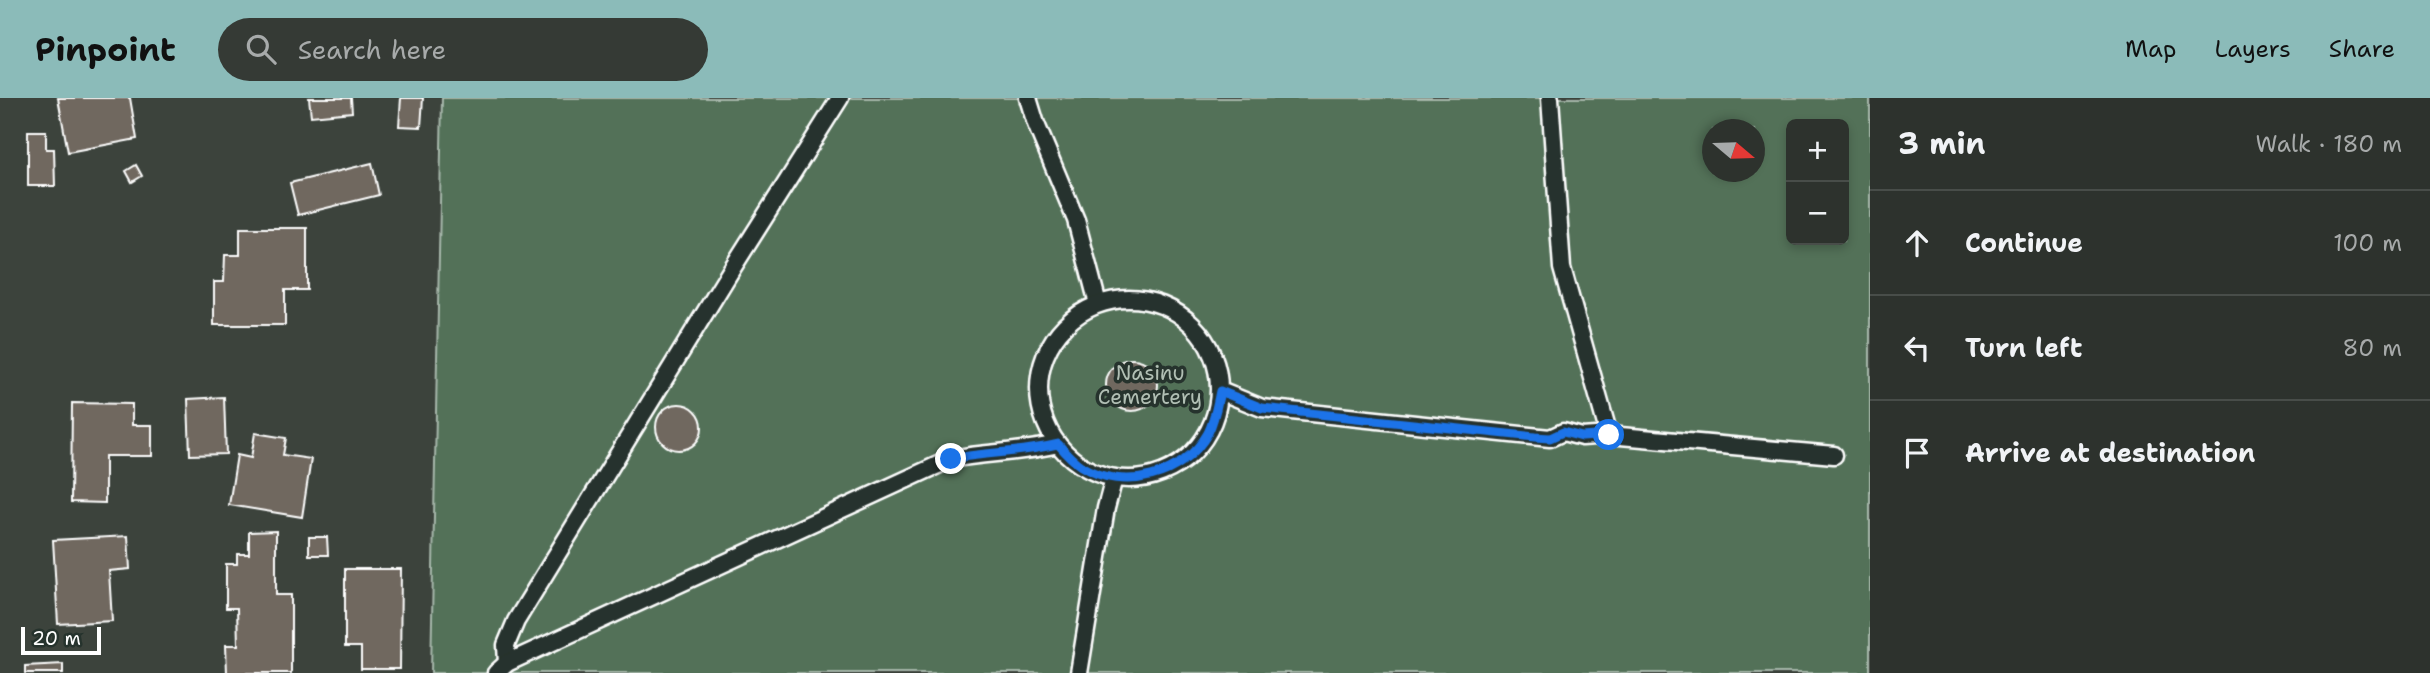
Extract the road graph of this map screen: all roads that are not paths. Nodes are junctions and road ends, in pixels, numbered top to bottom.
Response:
1 (840, 98) edge
2 (1028, 98) edge
3 (1550, 98) edge
4 (1098, 304) junction
5 (1220, 391) junction
6 (1609, 435) junction
7 (1058, 444) junction
8 (1834, 455) dead end
9 (1114, 478) junction
10 (501, 668) edge
11 (1079, 673) edge

1 - 10 lane
2 - 4 lane
3 - 6 lane
4 - 5 lane
4 - 7 lane
5 - 6 lane
5 - 9 lane
6 - 8 lane
7 - 9 lane
7 - 10 lane
9 - 11 lane

